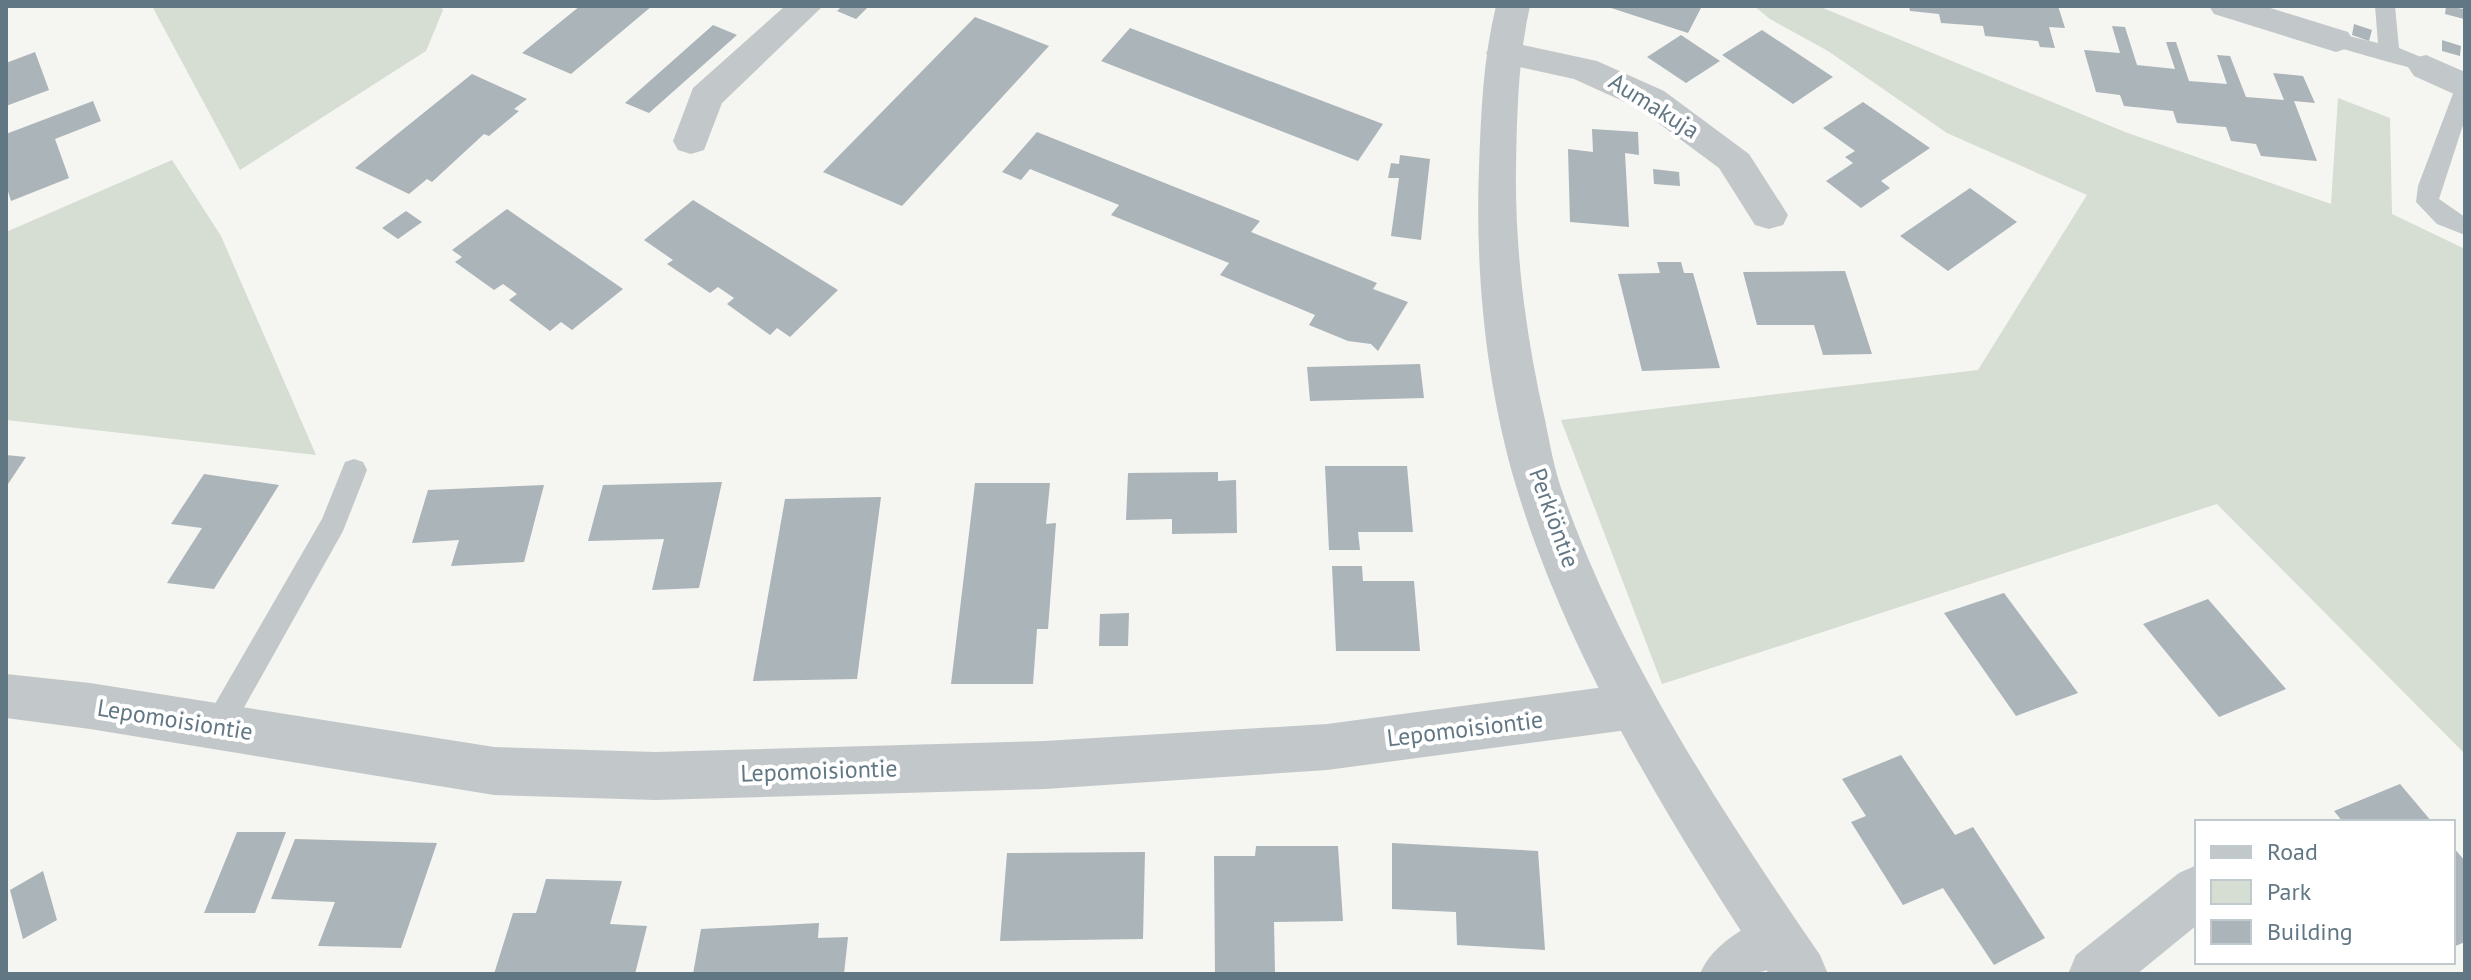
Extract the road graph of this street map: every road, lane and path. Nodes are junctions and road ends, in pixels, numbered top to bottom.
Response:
1 (806, 6) edge
2 (1513, 6) edge
3 (2226, 6) edge
4 (2385, 6) edge
5 (2336, 40) joint
6 (2389, 52) junction
7 (1504, 53) junction
8 (2426, 67) joint
9 (2465, 89) edge
10 (691, 141) dead end
11 (1769, 215) dead end
12 (2465, 227) edge
13 (354, 470) dead end
14 (6, 696) edge
15 (1635, 706) junction
16 (218, 726) junction
17 (2195, 893) edge
18 (1789, 956) edge
19 (1727, 974) edge
20 (2095, 974) edge

1 - 10 street
2 - 7 street, Perkiöntie
3 - 5 street
4 - 6 lane
5 - 6 lane
6 - 8 lane
7 - 11 street, Aumakuja
7 - 15 street, Perkiöntie
8 - 9 street
9 - 12 lane
13 - 16 lane
14 - 16 street, Lepomoisiontie
15 - 16 street, Lepomoisiontie
15 - 18 street, Perkiöntie
17 - 20 street
18 - 19 street

